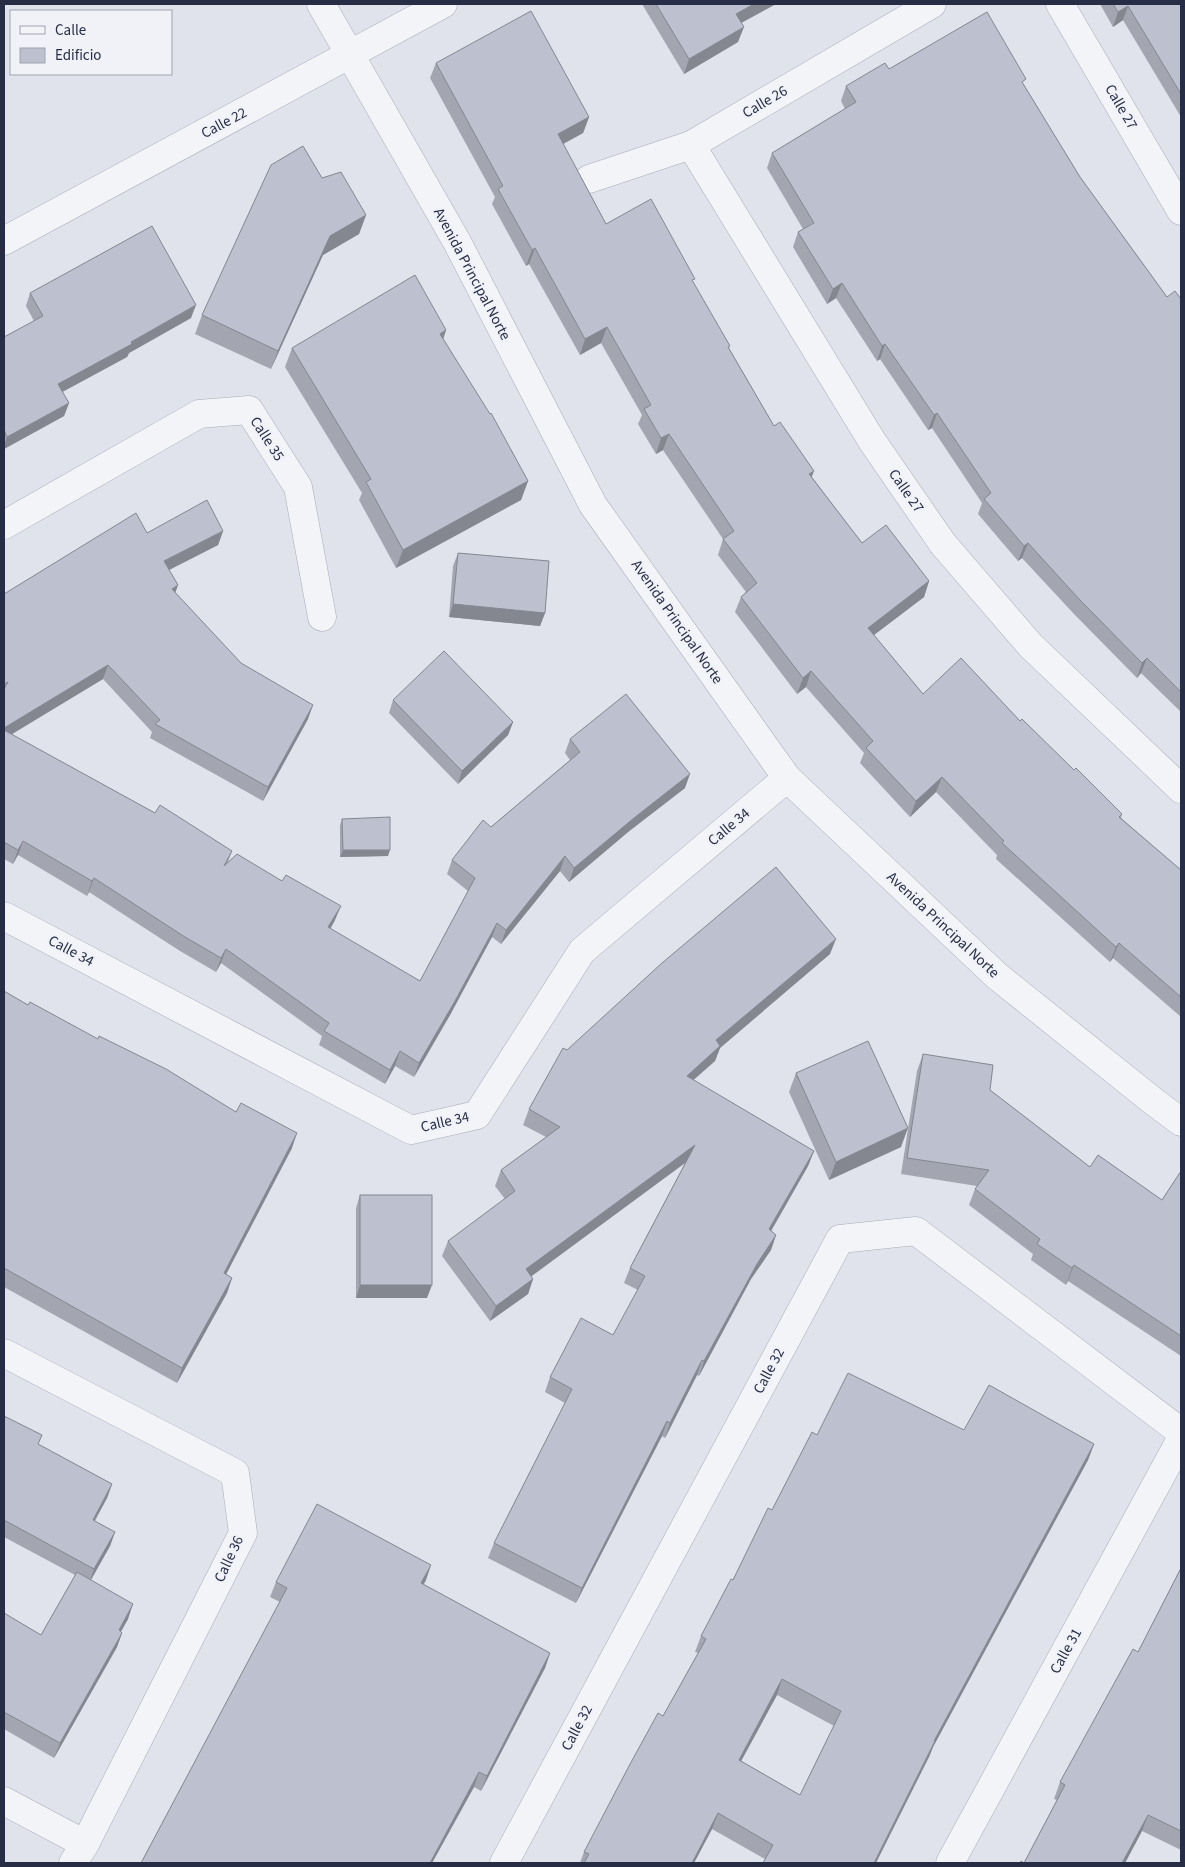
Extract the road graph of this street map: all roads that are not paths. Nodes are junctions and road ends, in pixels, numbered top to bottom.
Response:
1 (321, 4) edge
2 (443, 4) edge
3 (932, 4) edge
4 (1060, 4) edge
5 (350, 55) junction
6 (691, 145) junction
7 (589, 179) dead end
8 (1181, 211) edge
9 (4, 241) edge
10 (4, 526) edge
11 (322, 617) dead end
12 (787, 778) junction
13 (1181, 789) edge
14 (4, 916) edge
15 (1181, 1122) edge
16 (4, 1353) edge
17 (1181, 1432) edge
18 (1181, 1439) edge
19 (4, 1800) edge
20 (79, 1854) edge
21 (504, 1863) edge
22 (950, 1863) edge

1 - 5 street, Avenida Principal Norte
2 - 5 street, Calle 22
3 - 6 street, Calle 26
4 - 8 street, Calle 27
5 - 9 street, Calle 22
5 - 12 street, Avenida Principal Norte
6 - 7 street, Calle 26
6 - 13 street, Calle 27
10 - 11 street, Calle 35
12 - 14 street, Calle 34
12 - 15 street, Avenida Principal Norte
16 - 20 street, Calle 36
17 - 21 street, Calle 32
18 - 22 street, Calle 31
19 - 20 street, Calle 36

